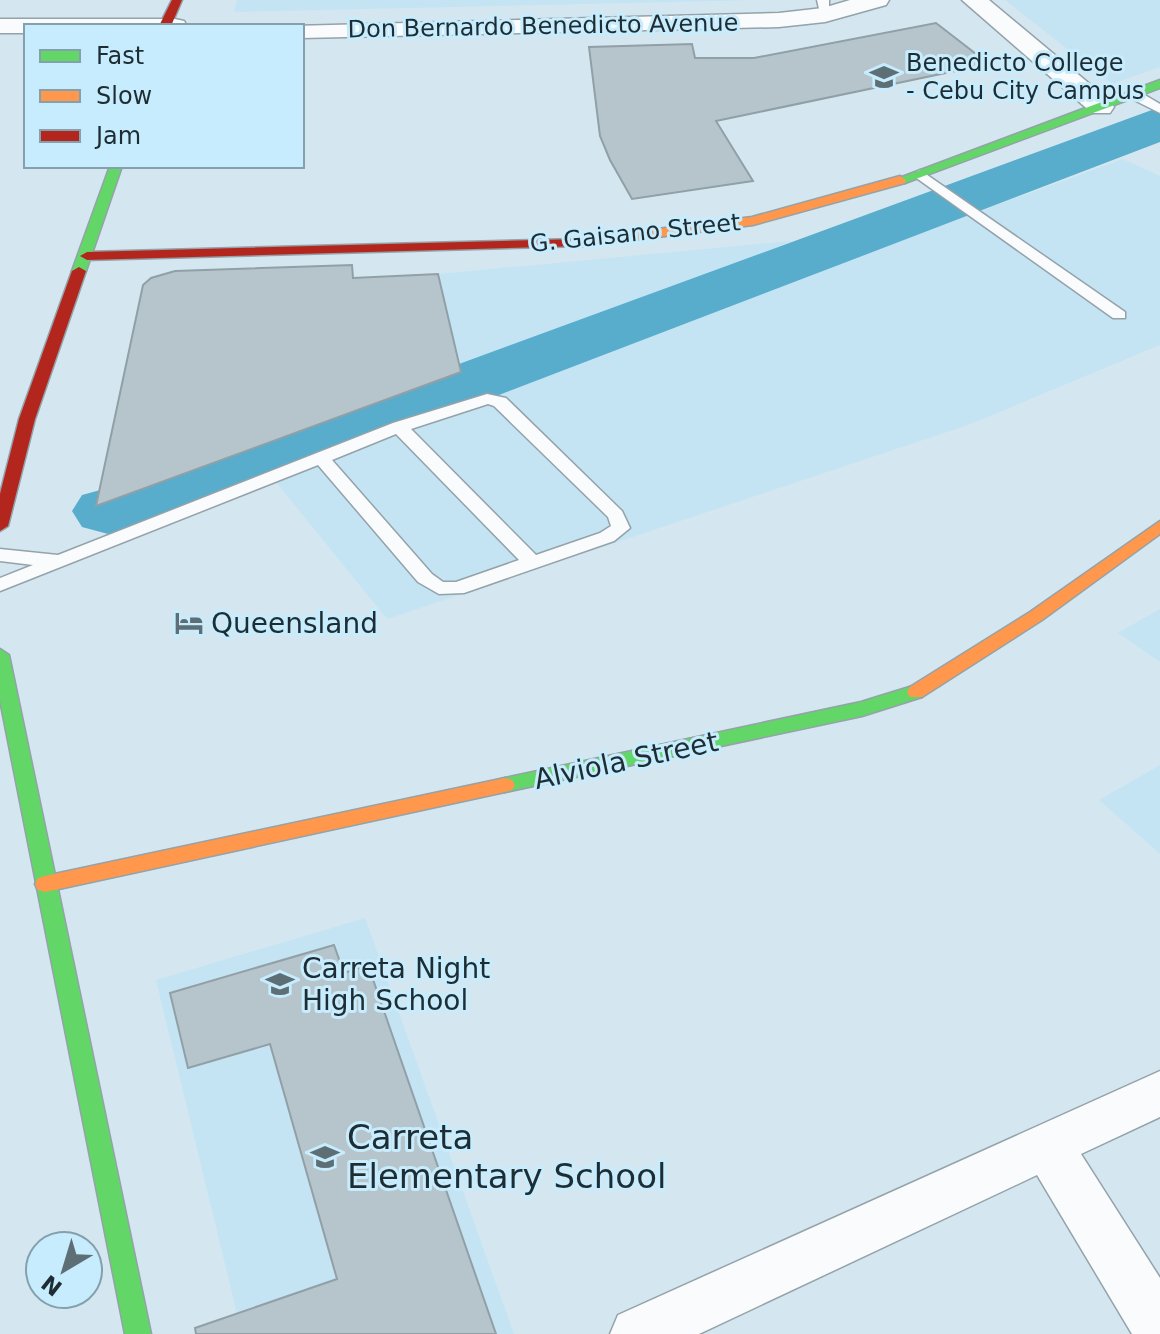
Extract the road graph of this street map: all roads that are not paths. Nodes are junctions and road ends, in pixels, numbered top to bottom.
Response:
1 (177, 0) edge
2 (877, 0) edge
3 (974, 0) edge
4 (824, 7) edge
5 (169, 24) edge
6 (0, 26) edge
7 (24, 26) edge
8 (304, 31) edge
9 (0, 43) edge
10 (24, 43) edge
11 (1160, 84) edge
12 (1133, 94) junction
13 (1101, 107) junction
14 (1159, 109) edge
15 (115, 168) edge
16 (920, 174) junction
17 (87, 256) junction
18 (1119, 315) dead end
19 (399, 427) junction
20 (321, 458) junction
21 (0, 526) edge
22 (1160, 526) edge
23 (0, 555) edge
24 (65, 561) junction
25 (531, 561) junction
26 (0, 585) edge
27 (0, 655) edge
28 (45, 884) junction
29 (1160, 1093) edge
30 (1047, 1145) junction
31 (1160, 1328) edge
32 (138, 1334) edge
33 (638, 1334) edge

1 - 5 street
2 - 4 street, Don Bernardo Benedicto Avenue
3 - 13 street
4 - 8 street, Don Bernardo Benedicto Avenue
6 - 7 street
9 - 10 street
11 - 12 street, G. Gaisano Street
12 - 13 street, G. Gaisano Street
12 - 14 lane
13 - 16 street, G. Gaisano Street
15 - 17 street
16 - 17 street, G. Gaisano Street
16 - 18 lane
17 - 21 street
19 - 20 lane
19 - 25 lane
19 - 25 lane
20 - 24 lane
20 - 25 lane
22 - 28 street, Alviola Street
23 - 24 lane
24 - 26 lane
27 - 28 street
28 - 32 street
29 - 30 street
30 - 31 street
30 - 33 street

